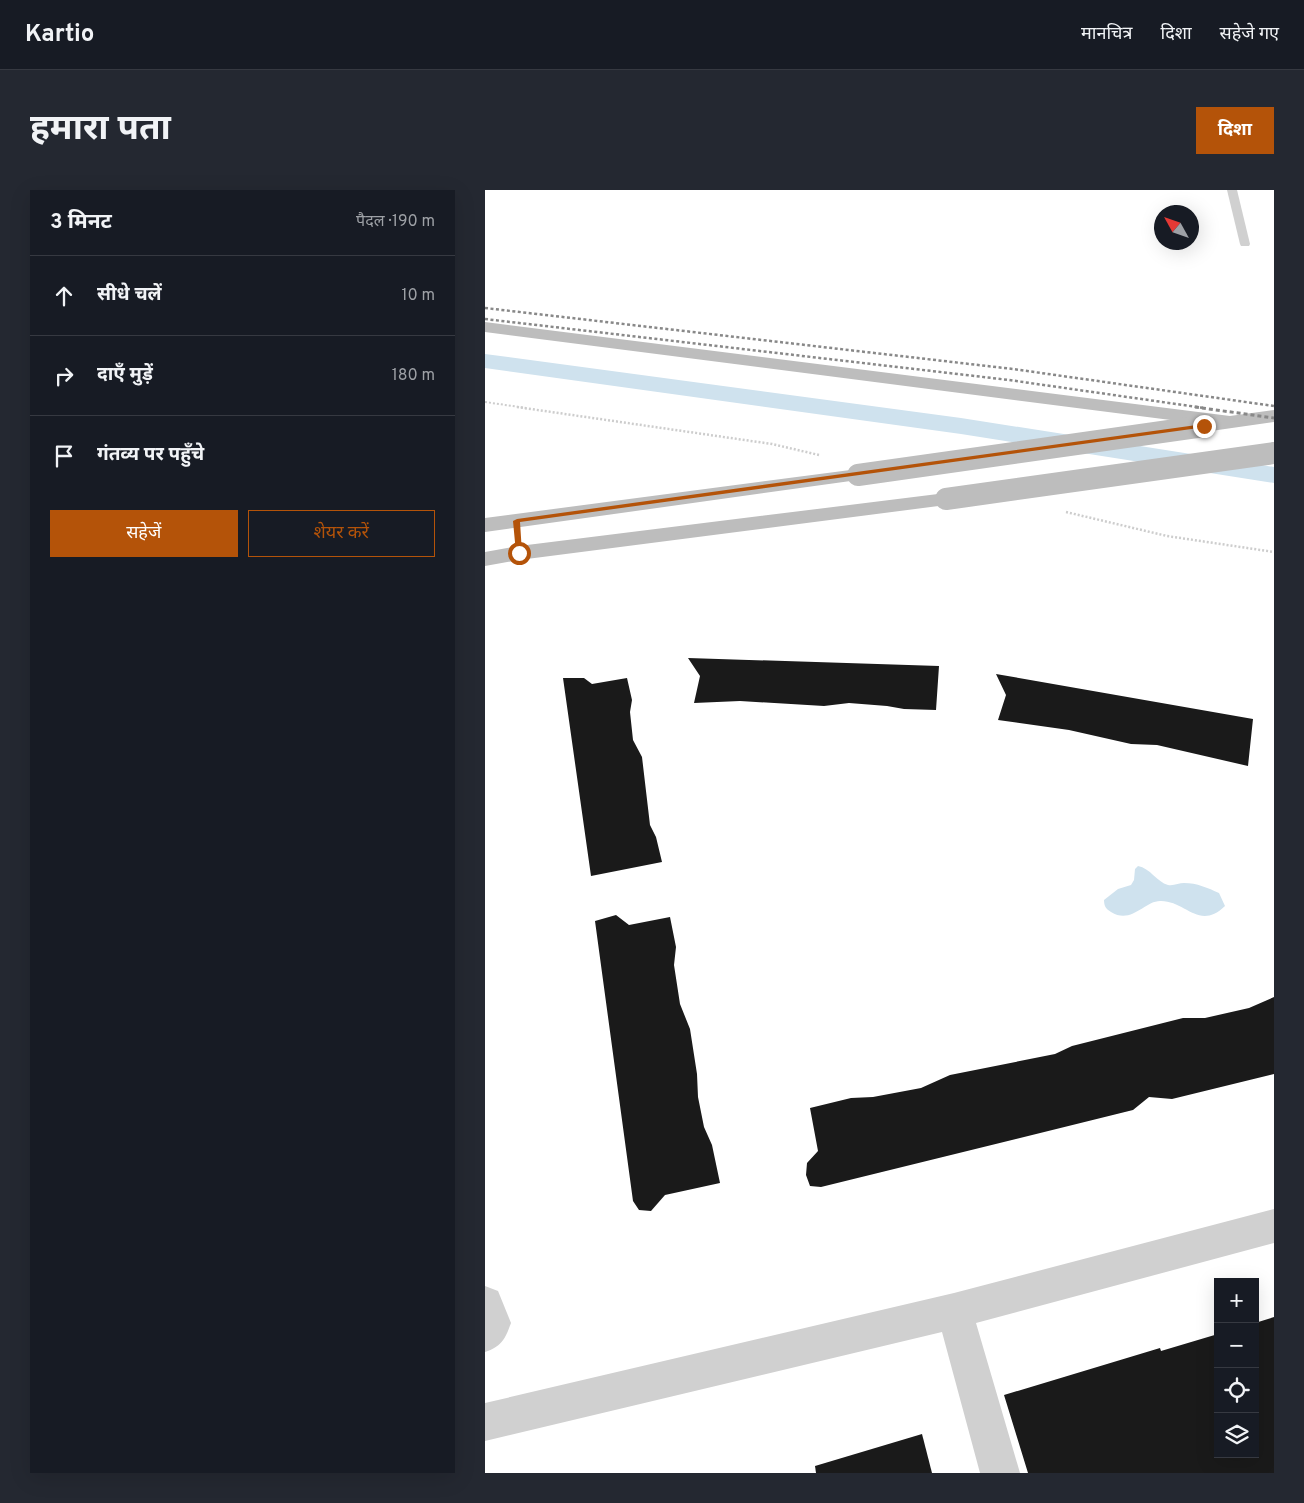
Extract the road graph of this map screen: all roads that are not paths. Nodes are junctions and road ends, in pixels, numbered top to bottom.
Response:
1 (1232, 190) edge
2 (1245, 244) dead end
3 (485, 327) edge
4 (1274, 416) edge
5 (1229, 422) junction
6 (1274, 453) edge
7 (517, 521) junction
8 (485, 525) edge
9 (519, 553) junction
10 (485, 559) edge
11 (1274, 1226) edge
12 (485, 1304) edge
13 (955, 1311) junction
14 (485, 1334) edge
15 (485, 1422) edge
16 (1000, 1473) edge

1 - 2 lane
3 - 5 street
4 - 5 street
5 - 7 street, bridge
6 - 9 street, bridge
7 - 8 street
7 - 9 street
9 - 10 street
11 - 13 street
12 - 14 street
13 - 15 street
13 - 16 street

